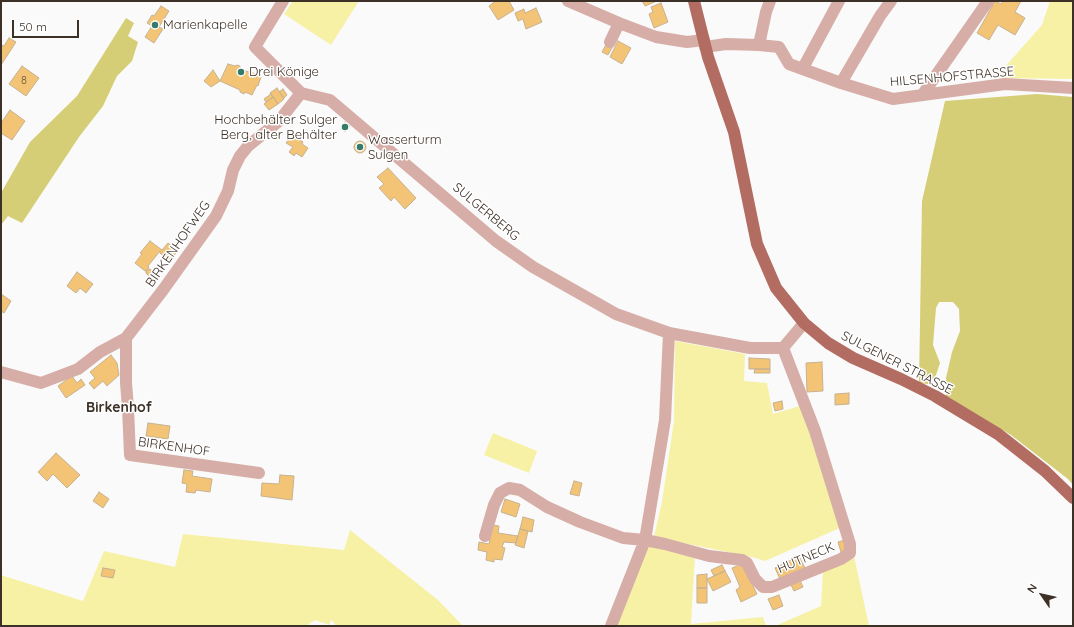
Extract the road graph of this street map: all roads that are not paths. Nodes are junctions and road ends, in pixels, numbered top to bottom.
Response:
1 (283, 1) edge
2 (568, 1) edge
3 (694, 1) edge
4 (770, 1) edge
5 (839, 1) edge
6 (891, 1) edge
7 (988, 1) edge
8 (619, 23) junction
9 (610, 42) dead end
10 (759, 45) junction
11 (706, 48) junction
12 (803, 68) junction
13 (841, 83) junction
14 (1073, 88) edge
15 (301, 93) junction
16 (923, 94) junction
17 (804, 323) junction
18 (668, 333) junction
19 (126, 338) junction
20 (783, 348) junction
21 (1, 372) edge
22 (259, 473) dead end
23 (1073, 498) edge
24 (485, 536) dead end
25 (645, 540) junction
26 (611, 626) edge

1 - 15 street
2 - 8 street, HILSENHOFSTRASSE
3 - 11 main road, SULGENER STRASSE
4 - 10 street
5 - 12 street
6 - 13 street
7 - 16 street
8 - 9 street
8 - 11 street, HILSENHOFSTRASSE
10 - 11 street, HILSENHOFSTRASSE
10 - 12 street, HILSENHOFSTRASSE
11 - 17 main road, SULGENER STRASSE
12 - 13 street, HILSENHOFSTRASSE
13 - 16 street, HILSENHOFSTRASSE
14 - 16 street, HILSENHOFSTRASSE
15 - 18 street, SULGERBERG
15 - 19 street, BIRKENHOFWEG
17 - 20 street
17 - 23 main road, SULGENER STRASSE
18 - 20 street
18 - 25 street
19 - 21 street, BIRKENHOFWEG
19 - 22 street, BIRKENHOF
20 - 25 street, HUTNECK
24 - 25 street, HUTNECK
25 - 26 street

